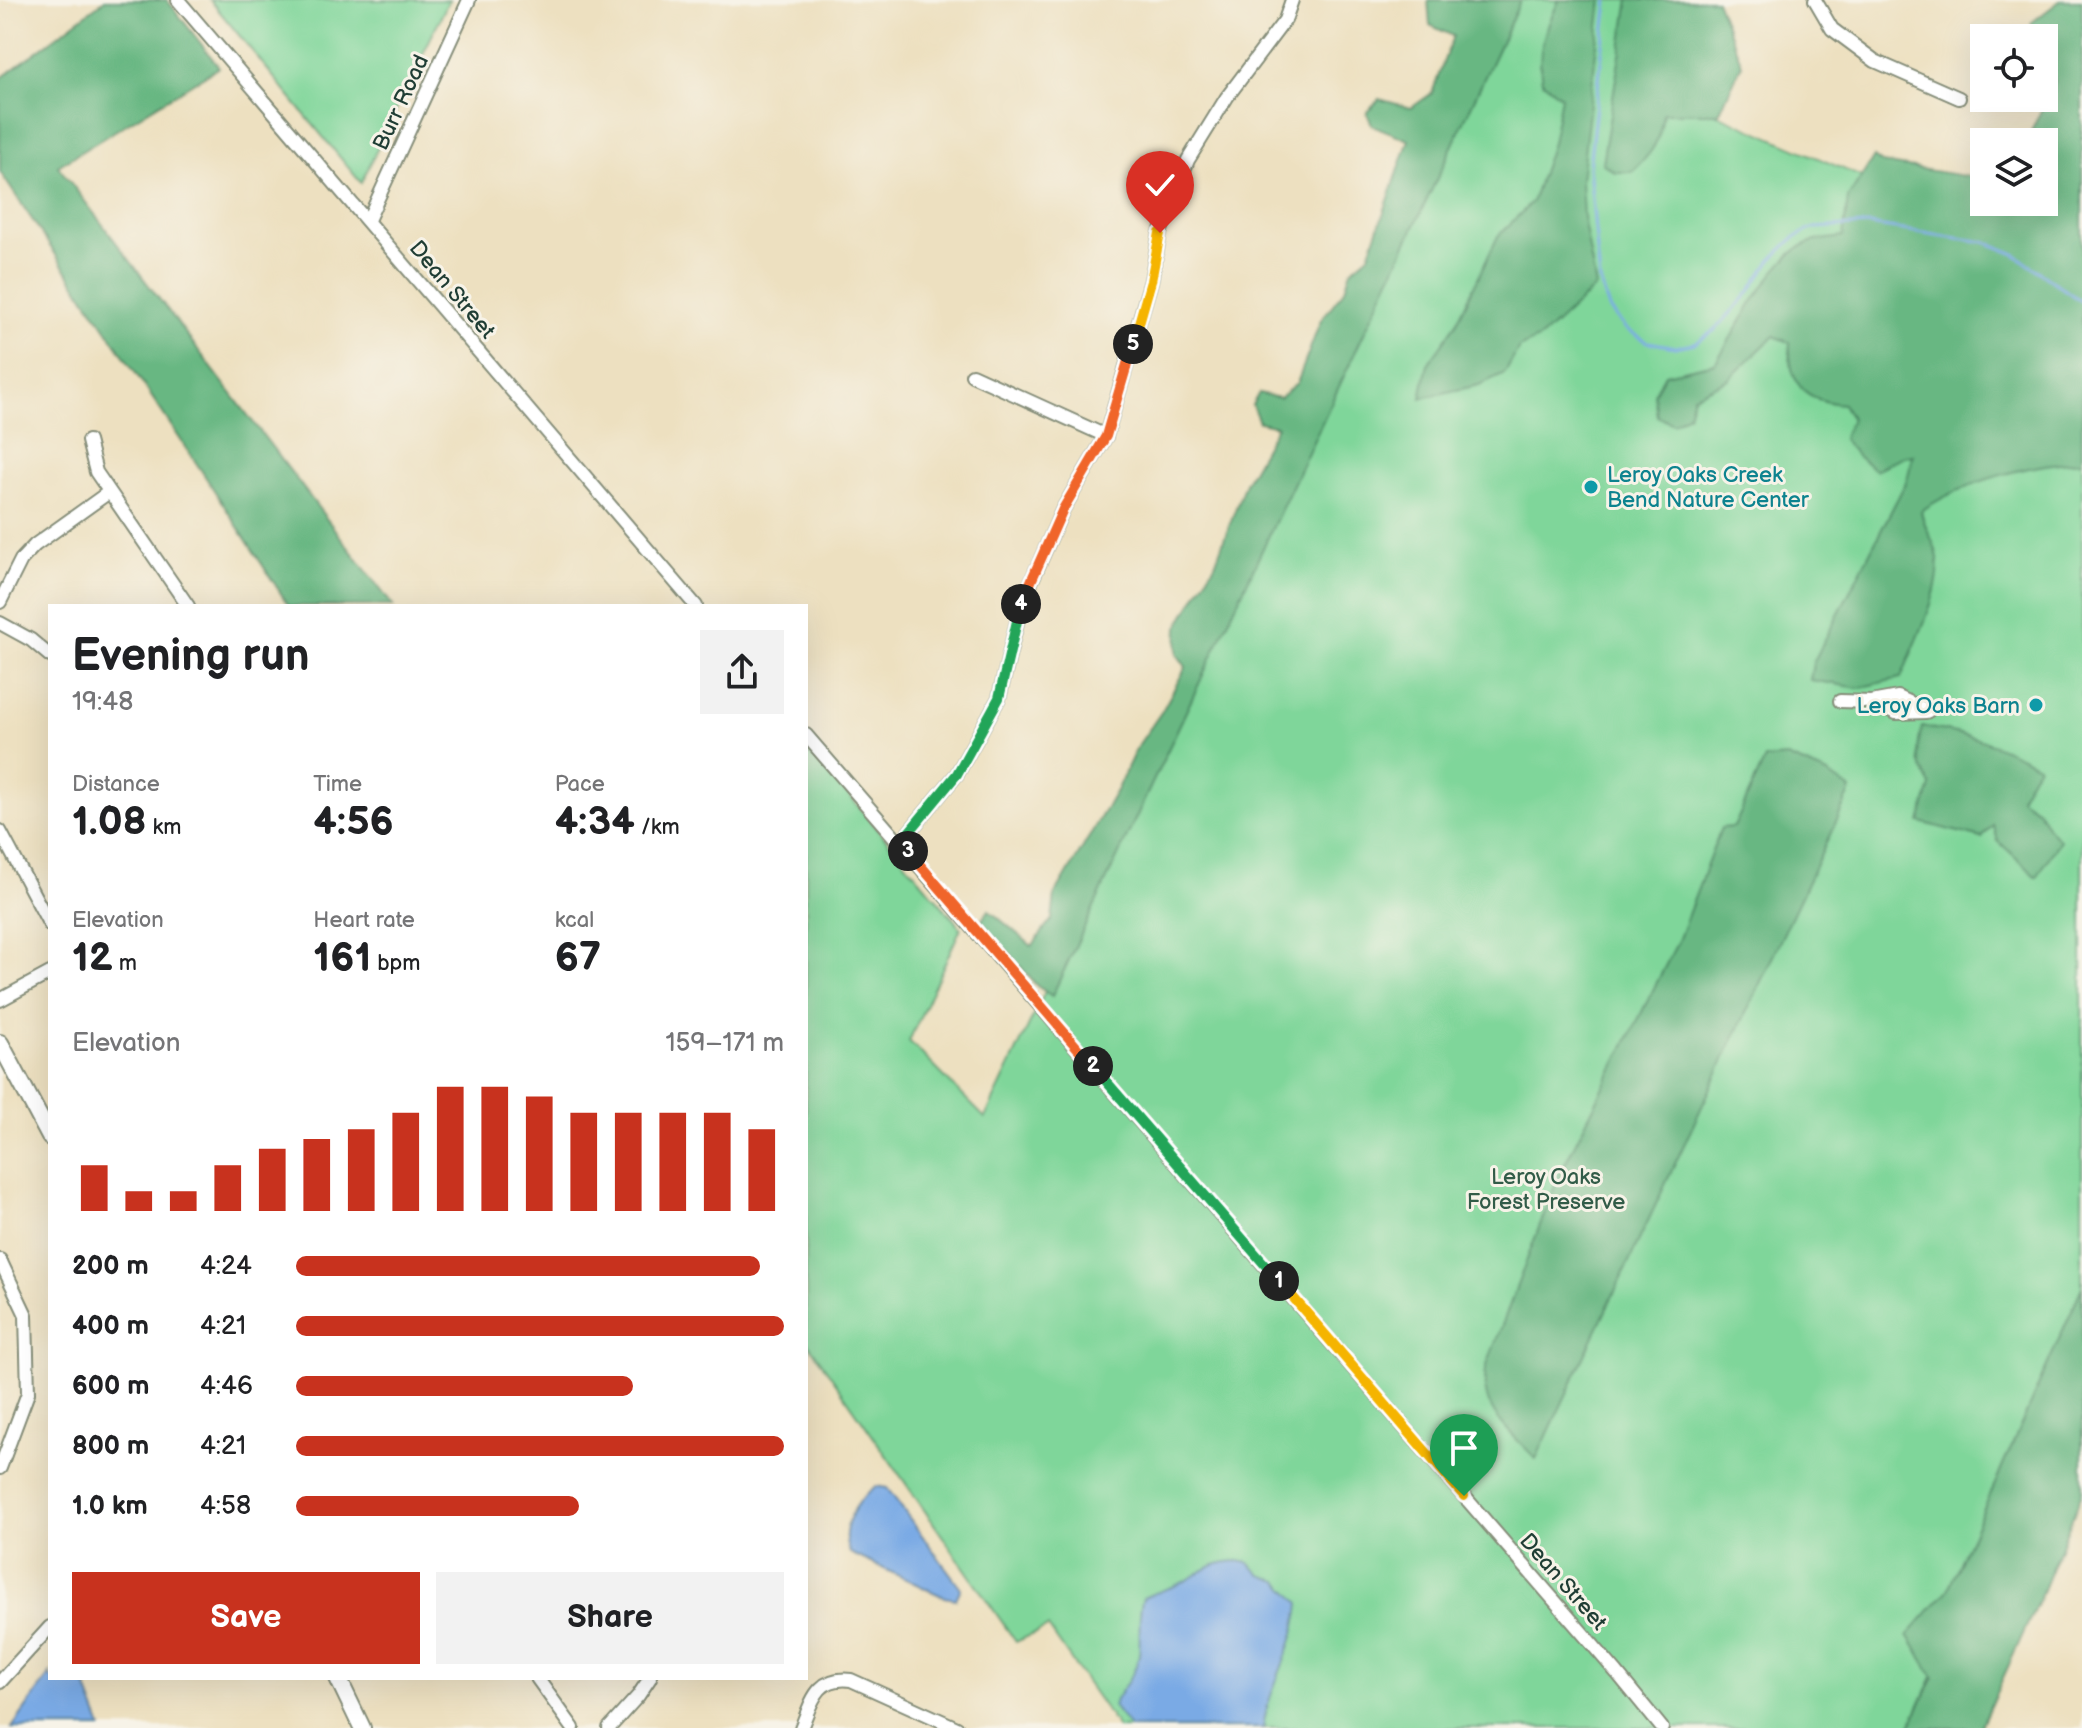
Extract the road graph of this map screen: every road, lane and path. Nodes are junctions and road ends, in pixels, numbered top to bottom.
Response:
1 (178, 0) edge
2 (469, 0) edge
3 (1292, 0) edge
4 (1815, 0) edge
5 (1959, 98) dead end
6 (368, 220) junction
7 (972, 375) dead end
8 (1106, 436) junction
9 (88, 441) dead end
10 (109, 492) junction
11 (0, 602) edge
12 (187, 604) edge
13 (694, 604) edge
14 (0, 623) edge
15 (48, 654) edge
16 (1840, 701) dead end
17 (1871, 702) dead end
18 (808, 737) edge
19 (0, 831) edge
20 (901, 842) junction
21 (48, 921) edge
22 (48, 974) edge
23 (0, 1000) edge
24 (0, 1043) edge
25 (48, 1133) edge
26 (0, 1260) edge
27 (0, 1468) edge
28 (48, 1629) edge
29 (339, 1680) edge
30 (352, 1680) edge
31 (538, 1680) edge
32 (649, 1680) edge
33 (0, 1682) edge
34 (349, 1700) junction
35 (357, 1725) edge
36 (573, 1728) edge
37 (609, 1728) edge
38 (801, 1728) edge
39 (957, 1728) edge
40 (1662, 1728) edge

1 - 6 street, Dean Street
2 - 6 street, Burr Road
3 - 8 street
4 - 5 street
6 - 13 street, Dean Street
7 - 8 street
8 - 20 street
9 - 10 street
10 - 11 street
10 - 12 street
14 - 15 street
16 - 17 street
18 - 20 street, Dean Street
19 - 21 street
20 - 40 street, Dean Street
22 - 23 street
24 - 25 main road
26 - 27 street
28 - 33 street
29 - 34 main road
30 - 34 main road
31 - 36 street
32 - 37 street
34 - 35 main road
38 - 39 street

